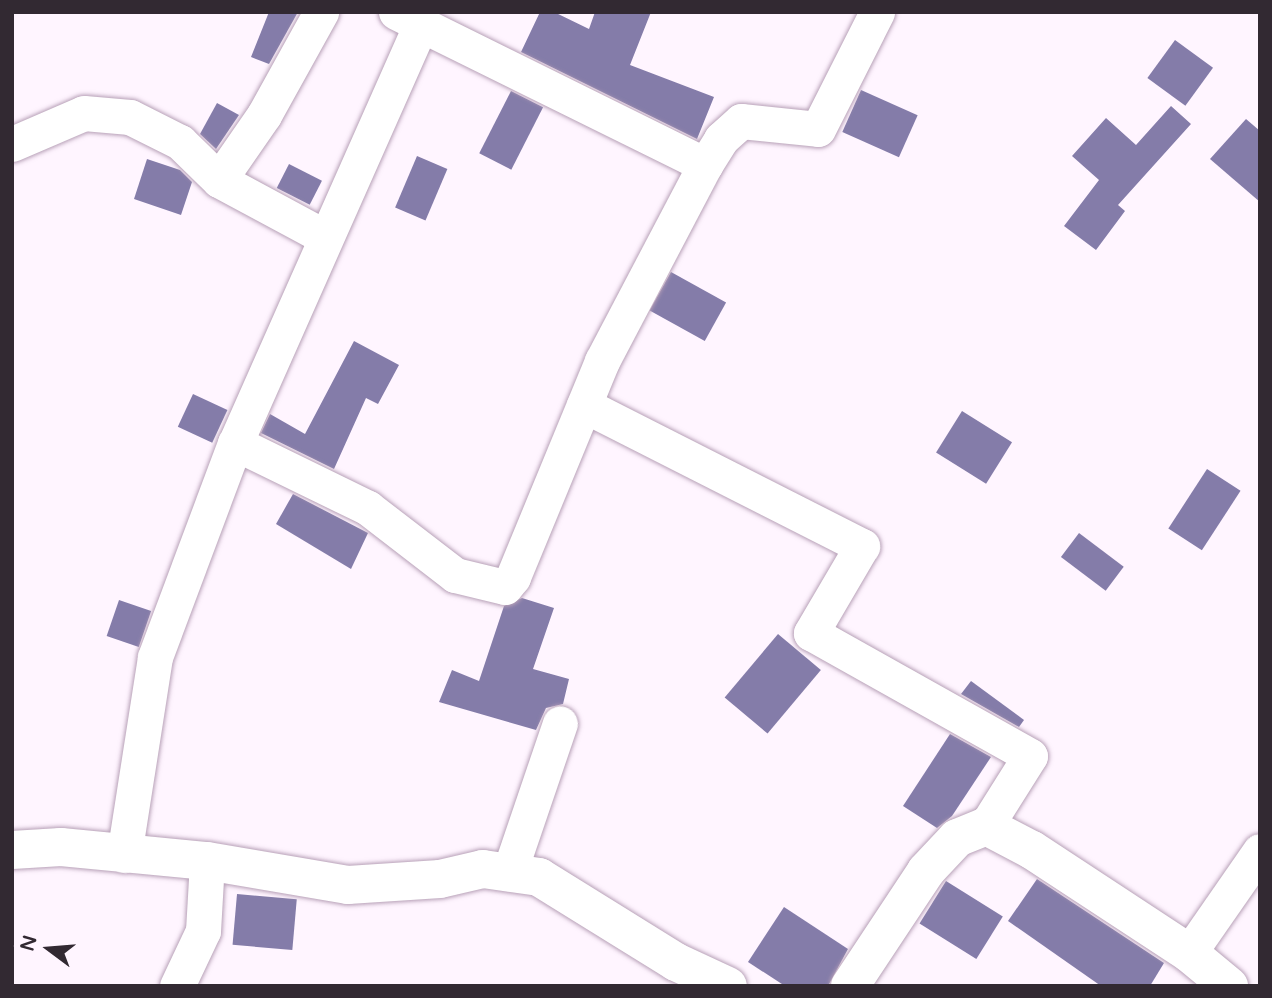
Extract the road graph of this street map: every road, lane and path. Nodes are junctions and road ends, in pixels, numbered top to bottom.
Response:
1 (321, 12) edge
2 (877, 12) edge
3 (408, 18) edge
4 (12, 144) edge
5 (705, 165) junction
6 (219, 180) junction
7 (325, 237) junction
8 (584, 405) junction
9 (235, 443) junction
10 (560, 723) dead end
11 (986, 827) junction
12 (12, 850) edge
13 (1260, 851) edge
14 (124, 855) junction
15 (207, 861) junction
16 (509, 873) junction
17 (1188, 953) junction
18 (177, 986) edge
19 (728, 986) edge
20 (850, 986) edge
21 (1229, 986) edge

1 - 6 street
2 - 5 street
3 - 5 street
3 - 7 street
4 - 6 street
5 - 8 street
6 - 7 street
7 - 9 street
8 - 9 street
8 - 11 street
9 - 14 street
10 - 16 street
11 - 17 street
11 - 20 street
12 - 14 street
13 - 17 street
14 - 15 street
15 - 16 street
15 - 18 street
16 - 19 street
17 - 21 street

